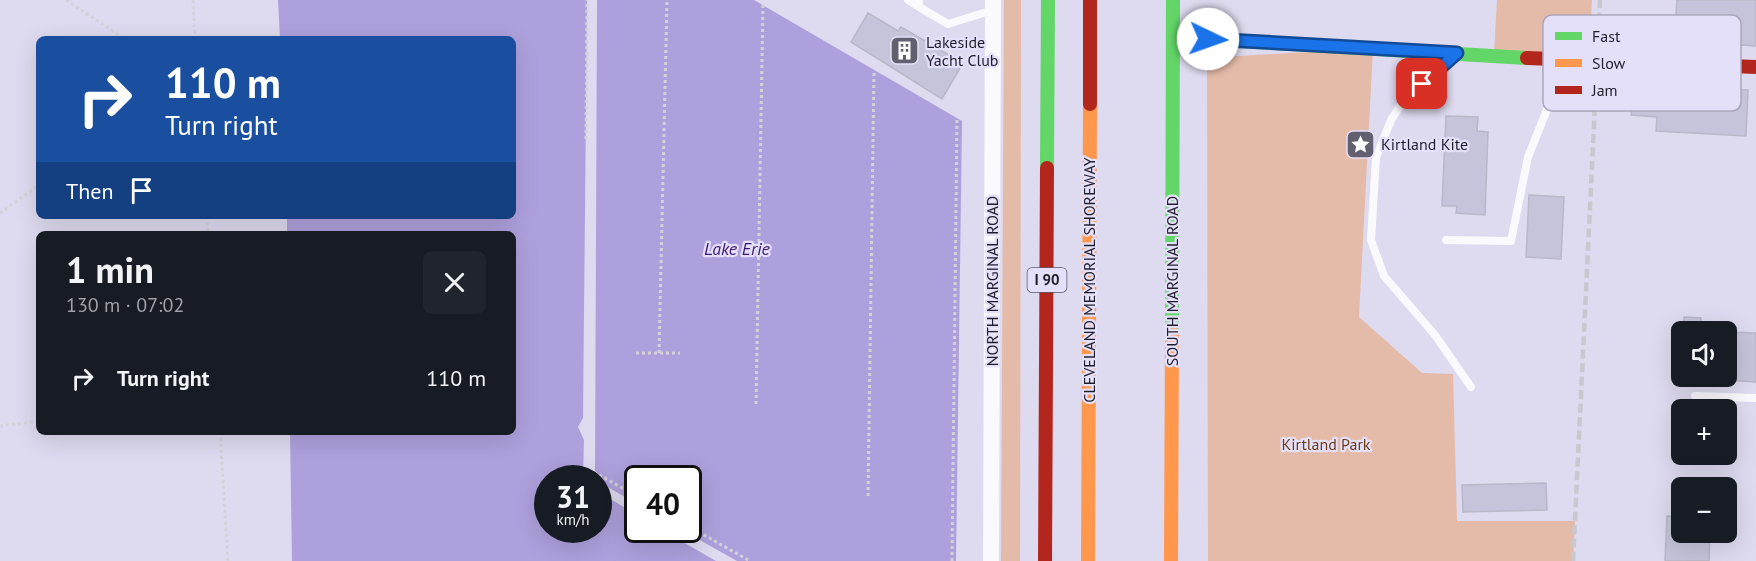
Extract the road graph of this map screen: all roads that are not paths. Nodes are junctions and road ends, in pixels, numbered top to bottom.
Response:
1 (908, 0) edge
2 (1048, 0) edge
3 (1090, 0) edge
4 (1173, 0) edge
5 (919, 4) edge
6 (993, 5) edge
7 (1173, 38) junction
8 (1457, 53) junction
9 (1543, 58) edge
10 (1741, 66) edge
11 (1756, 67) edge
12 (1547, 111) edge
13 (1446, 240) dead end
14 (1471, 387) dead end
15 (1695, 396) dead end
16 (1756, 399) edge
17 (991, 561) edge
18 (1045, 561) edge
19 (1088, 561) edge
20 (1171, 561) edge

1 - 5 lane
2 - 18 main road, I 90
3 - 19 main road, CLEVELAND MEMORIAL SHOREWAY / I 90
4 - 7 main road, SOUTH MARGINAL ROAD
5 - 6 lane
6 - 17 street, NORTH MARGINAL ROAD
7 - 8 main road
7 - 20 main road, SOUTH MARGINAL ROAD
8 - 9 main road
8 - 14 lane
10 - 11 main road
12 - 13 lane
15 - 16 lane

